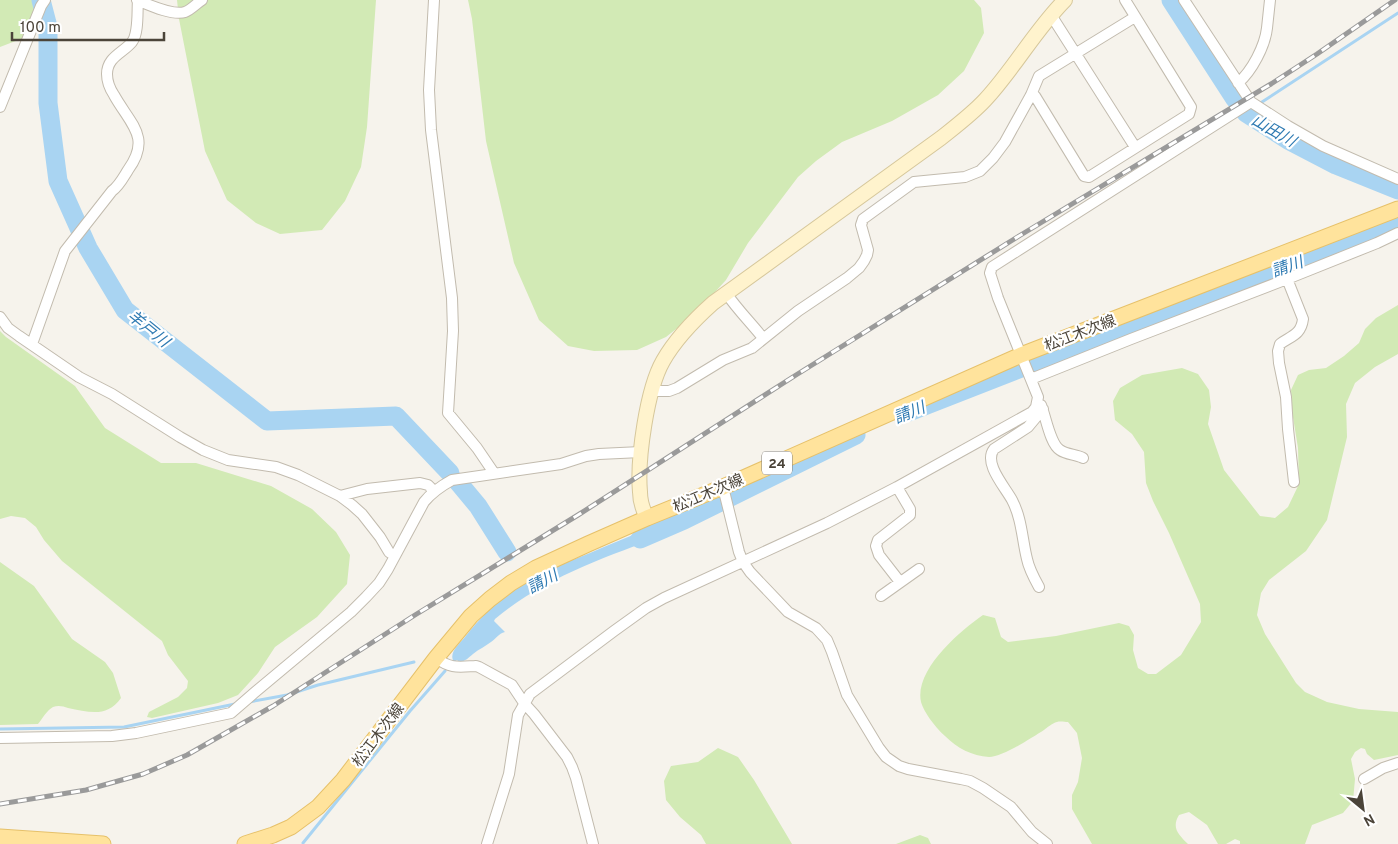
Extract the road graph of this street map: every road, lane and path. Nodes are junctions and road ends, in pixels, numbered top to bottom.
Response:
1 (45, 0) edge
2 (137, 0) edge
3 (202, 0) edge
4 (434, 0) edge
5 (1065, 0) edge
6 (1125, 0) edge
7 (1184, 0) edge
8 (1270, 0) edge
9 (1051, 15) junction
10 (1135, 17) junction
11 (1075, 54) junction
12 (1238, 83) junction
13 (1031, 95) junction
14 (0, 106) edge
15 (1245, 107) junction
16 (1135, 147) junction
17 (1398, 179) edge
18 (1398, 209) edge
19 (1398, 233) edge
20 (1279, 259) junction
21 (1286, 278) junction
22 (726, 293) junction
23 (0, 317) edge
24 (763, 338) junction
25 (32, 344) junction
26 (1021, 355) junction
27 (1031, 379) junction
28 (652, 391) junction
29 (1038, 397) junction
30 (1043, 409) junction
31 (641, 452) junction
32 (1083, 458) dead end
33 (494, 473) junction
34 (1294, 482) dead end
35 (896, 487) junction
36 (434, 491) junction
37 (725, 491) junction
38 (340, 496) junction
39 (647, 518) junction
40 (395, 556) junction
41 (743, 562) junction
42 (919, 569) dead end
43 (900, 582) junction
44 (1039, 587) dead end
45 (881, 596) dead end
46 (436, 658) junction
47 (524, 703) junction
48 (0, 738) edge
49 (1398, 763) edge
50 (1364, 779) dead end
51 (0, 837) edge
52 (276, 840) edge
53 (104, 844) edge
54 (245, 844) edge
55 (487, 844) edge
56 (593, 844) edge
57 (1047, 844) edge

1 - 14 street
2 - 3 street
2 - 25 street
4 - 33 street
5 - 9 street
6 - 10 street
7 - 12 street
8 - 12 street
9 - 11 street
9 - 22 street
10 - 11 street
10 - 16 street
11 - 13 street
11 - 16 street
12 - 15 street
13 - 16 street
13 - 24 street
15 - 17 street
15 - 26 street
18 - 20 main road, 松江木次線 / 24
19 - 21 street
20 - 21 street
20 - 26 main road, 松江木次線 / 24
21 - 27 street
21 - 34 street
22 - 24 street
22 - 28 street
23 - 25 street
24 - 28 street
25 - 38 street
26 - 27 street
26 - 37 main road, 松江木次線 / 24
27 - 29 street
28 - 31 street
29 - 30 street
29 - 35 street
30 - 32 street
30 - 44 street
31 - 33 street
31 - 39 street
33 - 36 street
35 - 41 street
35 - 43 street
36 - 38 street
36 - 40 street
37 - 39 main road, 松江木次線 / 24
37 - 41 street
38 - 40 street
39 - 46 main road, 松江木次線 / 24
40 - 48 street
41 - 47 street
41 - 57 street
42 - 43 street
43 - 45 street
46 - 47 street
46 - 52 main road, 松江木次線 / 24
47 - 55 street
47 - 56 street
49 - 50 street
51 - 53 main road
52 - 54 main road, 松江木次線 / 24

